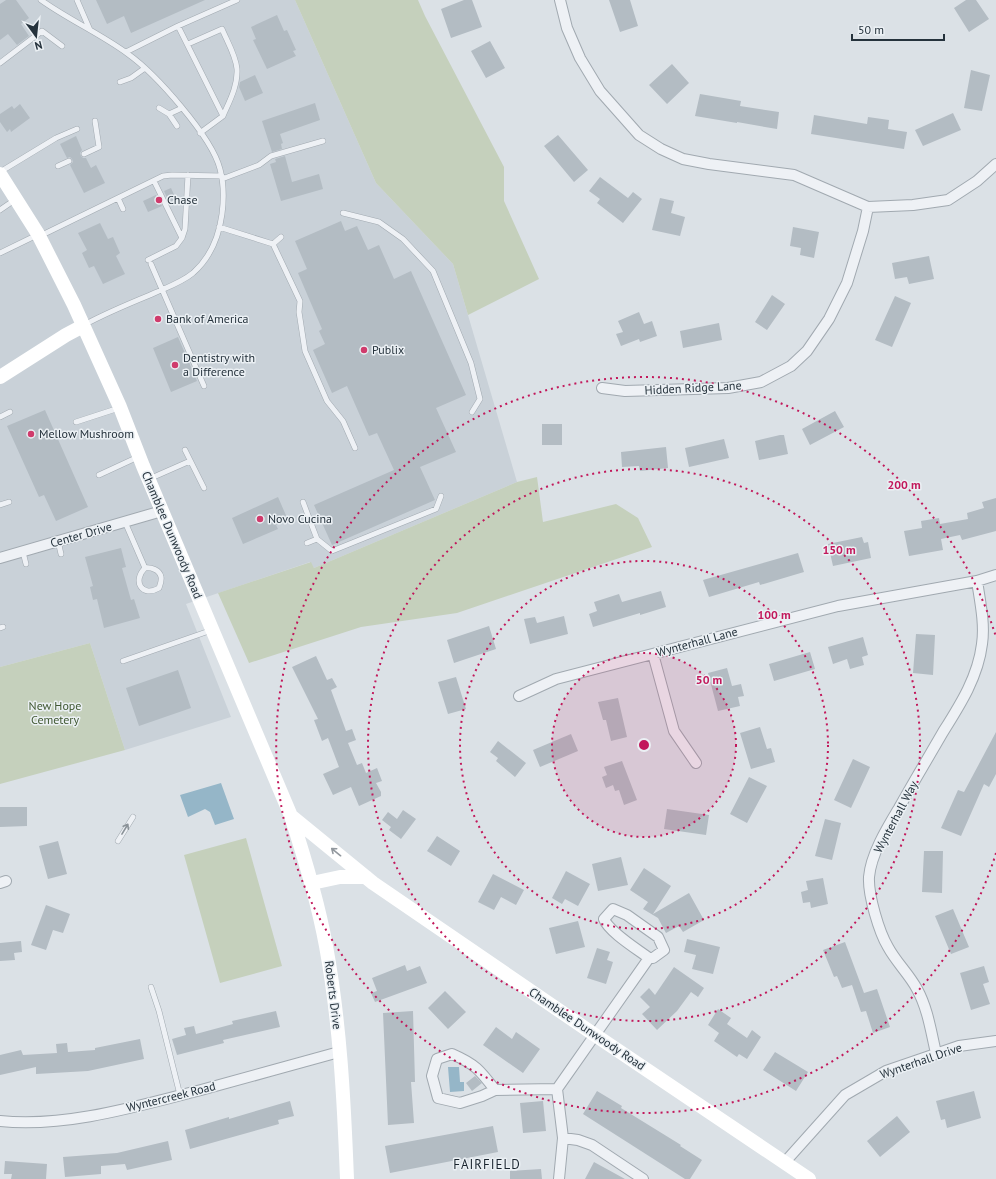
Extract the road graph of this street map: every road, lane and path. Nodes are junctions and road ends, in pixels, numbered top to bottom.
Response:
1 (41, 0) edge
2 (77, 0) edge
3 (237, 0) edge
4 (560, 0) edge
5 (178, 26) junction
6 (90, 31) junction
7 (188, 44) junction
8 (62, 46) dead end
9 (126, 52) junction
10 (0, 63) edge
11 (145, 68) junction
12 (120, 82) dead end
13 (159, 108) dead end
14 (182, 108) junction
15 (169, 114) junction
16 (222, 116) junction
17 (95, 121) dead end
18 (177, 126) dead end
19 (77, 129) dead end
20 (200, 133) junction
21 (323, 141) dead end
22 (84, 154) dead end
23 (69, 161) dead end
24 (996, 164) edge
25 (58, 166) dead end
26 (0, 173) edge
27 (188, 175) junction
28 (222, 177) junction
29 (154, 181) junction
30 (118, 198) junction
31 (16, 199) junction
32 (868, 207) junction
33 (123, 209) dead end
34 (0, 210) edge
35 (343, 213) dead end
36 (220, 227) junction
37 (38, 235) junction
38 (281, 237) dead end
39 (182, 238) junction
40 (273, 244) junction
41 (0, 253) edge
42 (162, 290) junction
43 (83, 326) junction
44 (0, 377) edge
45 (204, 386) dead end
46 (602, 388) dead end
47 (120, 407) junction
48 (10, 412) dead end
49 (472, 412) dead end
50 (0, 417) edge
51 (76, 422) dead end
52 (354, 448) dead end
53 (185, 450) dead end
54 (139, 457) junction
55 (190, 461) junction
56 (99, 475) dead end
57 (149, 479) junction
58 (204, 488) dead end
59 (442, 496) dead end
60 (9, 502) dead end
61 (303, 502) dead end
62 (0, 505) edge
63 (162, 511) junction
64 (124, 522) junction
65 (316, 539) junction
66 (58, 542) junction
67 (307, 543) dead end
68 (23, 552) junction
69 (61, 554) dead end
70 (0, 558) edge
71 (26, 564) dead end
72 (145, 568) junction
73 (996, 575) edge
74 (977, 581) junction
75 (212, 630) junction
76 (653, 654) junction
77 (123, 662) dead end
78 (519, 696) dead end
79 (696, 763) dead end
80 (291, 816) junction
81 (133, 817) dead end
82 (118, 842) dead end
83 (366, 877) junction
84 (312, 884) junction
85 (649, 958) junction
86 (151, 987) dead end
87 (595, 1035) junction
88 (996, 1041) edge
89 (339, 1052) junction
90 (936, 1053) junction
91 (557, 1089) junction
92 (495, 1090) junction
93 (180, 1095) junction
94 (0, 1121) edge
95 (563, 1138) junction
96 (785, 1162) junction
97 (347, 1179) edge
98 (559, 1179) edge
99 (643, 1179) edge
100 (809, 1179) edge

1 - 6 lane
2 - 6 lane
3 - 5 lane
4 - 32 street
5 - 7 lane
5 - 9 lane
6 - 9 lane
7 - 16 lane
7 - 16 lane
8 - 10 lane
9 - 11 lane
11 - 12 lane
11 - 14 lane
13 - 15 lane
14 - 15 lane
14 - 20 lane
15 - 18 lane
16 - 20 lane
17 - 22 lane
19 - 26 lane
20 - 28 lane
21 - 28 lane
23 - 25 lane
24 - 32 street
26 - 31 street, Chamblee Dunwoody Road
27 - 28 lane
27 - 29 lane
27 - 39 lane
28 - 36 lane
29 - 30 lane
29 - 39 lane
30 - 33 lane
30 - 37 lane
31 - 34 lane
31 - 37 street, Chamblee Dunwoody Road
32 - 46 street, Hidden Ridge Lane
35 - 49 lane
36 - 40 lane
36 - 42 lane
37 - 41 lane
37 - 43 street, Chamblee Dunwoody Road
38 - 40 lane
39 - 42 lane
40 - 52 lane
42 - 43 lane
42 - 45 lane
43 - 44 street
43 - 47 street, Chamblee Dunwoody Road
47 - 51 lane
47 - 54 street, Chamblee Dunwoody Road
48 - 50 lane
53 - 55 lane
54 - 56 lane
54 - 57 street, Chamblee Dunwoody Road
55 - 57 lane
55 - 58 lane
57 - 63 street, Chamblee Dunwoody Road
59 - 65 lane
60 - 62 lane
61 - 65 lane
63 - 64 street, Center Drive
63 - 75 street, Chamblee Dunwoody Road
64 - 66 street, Center Drive
64 - 72 lane
65 - 67 lane
66 - 68 street, Center Drive
66 - 69 lane
68 - 70 street, Center Drive
68 - 71 lane
72 - 72 lane
73 - 74 street, Wynterhall Lane
74 - 76 street, Wynterhall Lane
74 - 90 street, Wynterhall Way
75 - 77 lane
75 - 80 street, Chamblee Dunwoody Road
76 - 78 street, Wynterhall Lane
76 - 79 street
83 -> 80 street, Chamblee Dunwoody Road
80 - 84 street, Roberts Drive
82 -> 81 lane
83 - 84 street
83 - 87 street, Chamblee Dunwoody Road
84 - 89 street, Roberts Drive
85 - 85 street
85 - 87 street
86 - 93 lane
87 - 91 street
87 - 96 street, Chamblee Dunwoody Road
88 - 90 street, Wynterhall Drive
89 - 93 street, Wyntercreek Road
89 - 97 street, Roberts Drive
90 - 96 street, Wynterhall Drive
91 - 92 street
91 - 95 street
92 - 92 street
93 - 94 street, Wyntercreek Road
95 - 98 street
95 - 99 street
96 - 100 street, Chamblee Dunwoody Road

